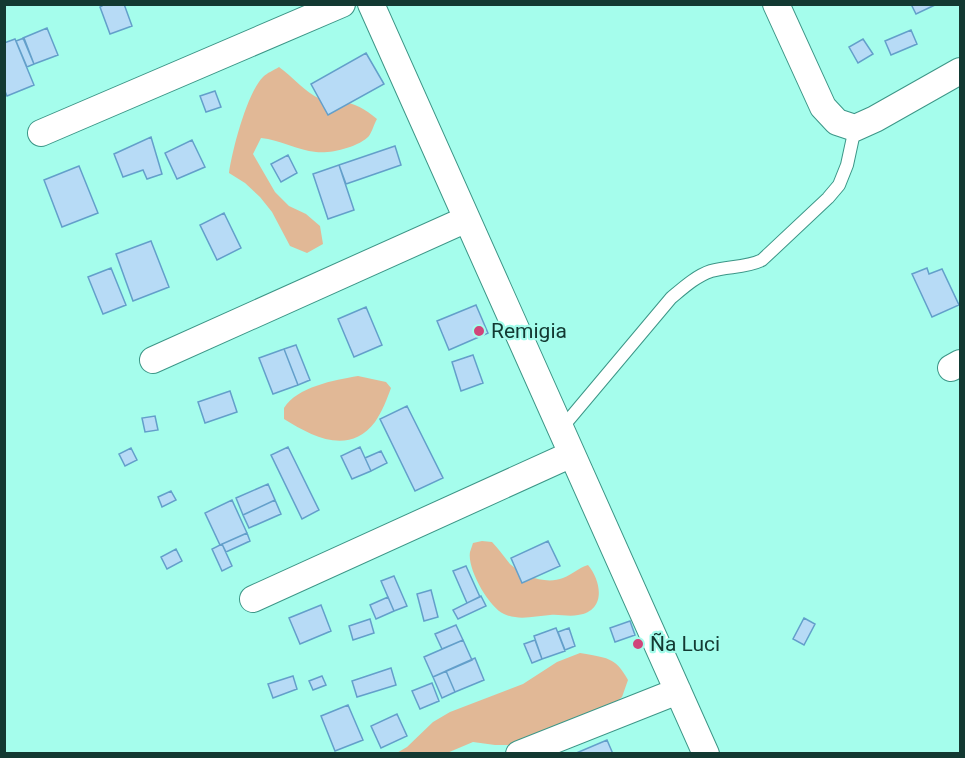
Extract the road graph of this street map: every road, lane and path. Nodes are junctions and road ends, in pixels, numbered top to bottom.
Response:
1 (342, 4) edge
2 (371, 4) edge
3 (776, 4) edge
4 (960, 71) edge
5 (855, 128) junction
6 (41, 133) dead end
7 (467, 219) junction
8 (153, 360) dead end
9 (560, 429) junction
10 (572, 454) junction
11 (253, 600) dead end
12 (678, 692) junction
13 (519, 753) edge
14 (706, 753) edge

1 - 6 street
2 - 7 street
3 - 5 street
4 - 5 street
5 - 9 lane
7 - 8 street
7 - 9 street
9 - 10 street
10 - 11 street
10 - 12 street
12 - 13 street
12 - 14 street

